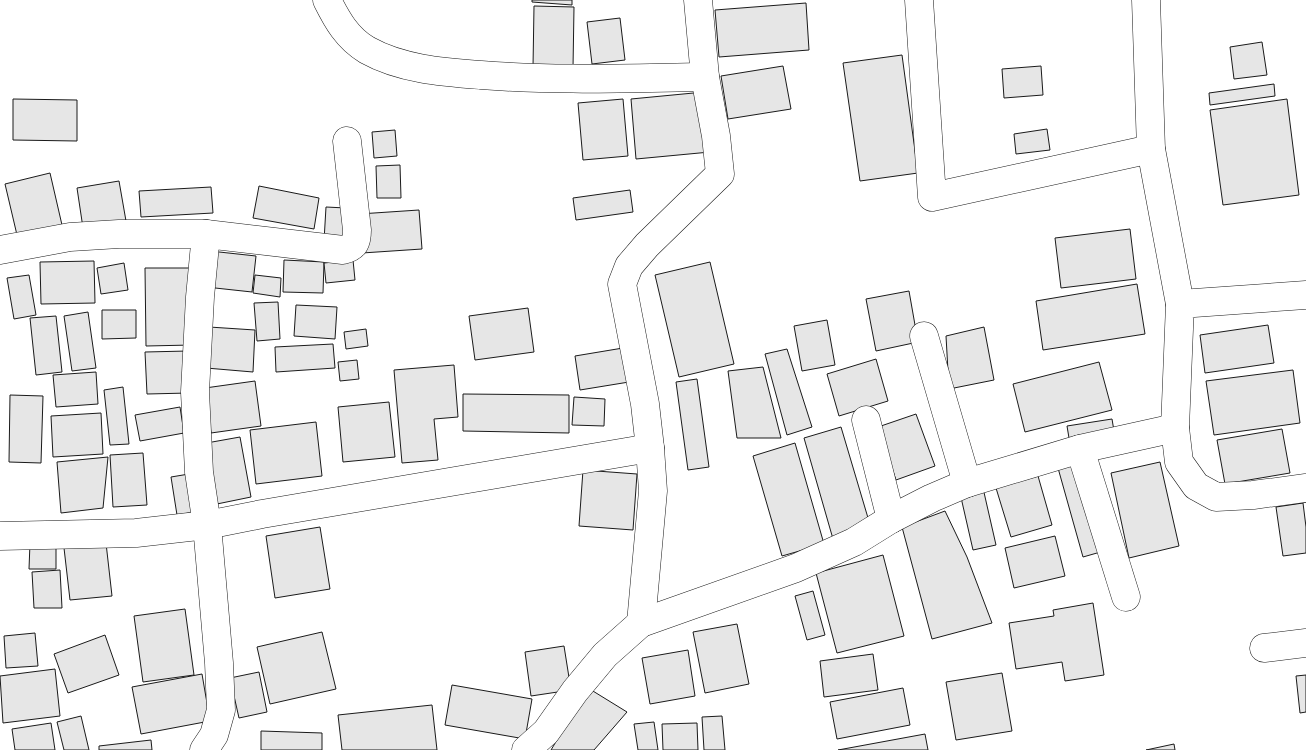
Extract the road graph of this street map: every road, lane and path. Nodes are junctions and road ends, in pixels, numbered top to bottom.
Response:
1 (327, 0) edge
2 (698, 0) edge
3 (919, 0) edge
4 (1146, 0) edge
5 (705, 77) junction
6 (346, 142) dead end
7 (1151, 149) junction
8 (206, 234) junction
9 (0, 250) edge
10 (1306, 295) edge
11 (1180, 304) junction
12 (924, 336) dead end
13 (866, 420) dead end
14 (1175, 428) junction
15 (650, 448) junction
16 (1080, 449) junction
17 (967, 483) junction
18 (1306, 488) edge
19 (891, 519) junction
20 (206, 525) junction
21 (0, 536) edge
22 (1126, 597) dead end
23 (641, 623) junction
24 (1306, 643) edge
25 (1264, 648) dead end
26 (204, 750) edge
27 (526, 750) edge

1 - 5 street
2 - 5 street
3 - 7 street
4 - 7 street
5 - 15 street
6 - 8 street
7 - 11 street
8 - 9 street
8 - 20 street
10 - 11 street
11 - 14 street
12 - 17 street
13 - 19 street
14 - 16 street
14 - 18 street
15 - 20 street
15 - 23 street
16 - 17 street
16 - 22 street
17 - 19 street
19 - 23 street
20 - 21 street
20 - 26 street
23 - 27 street
24 - 25 street

